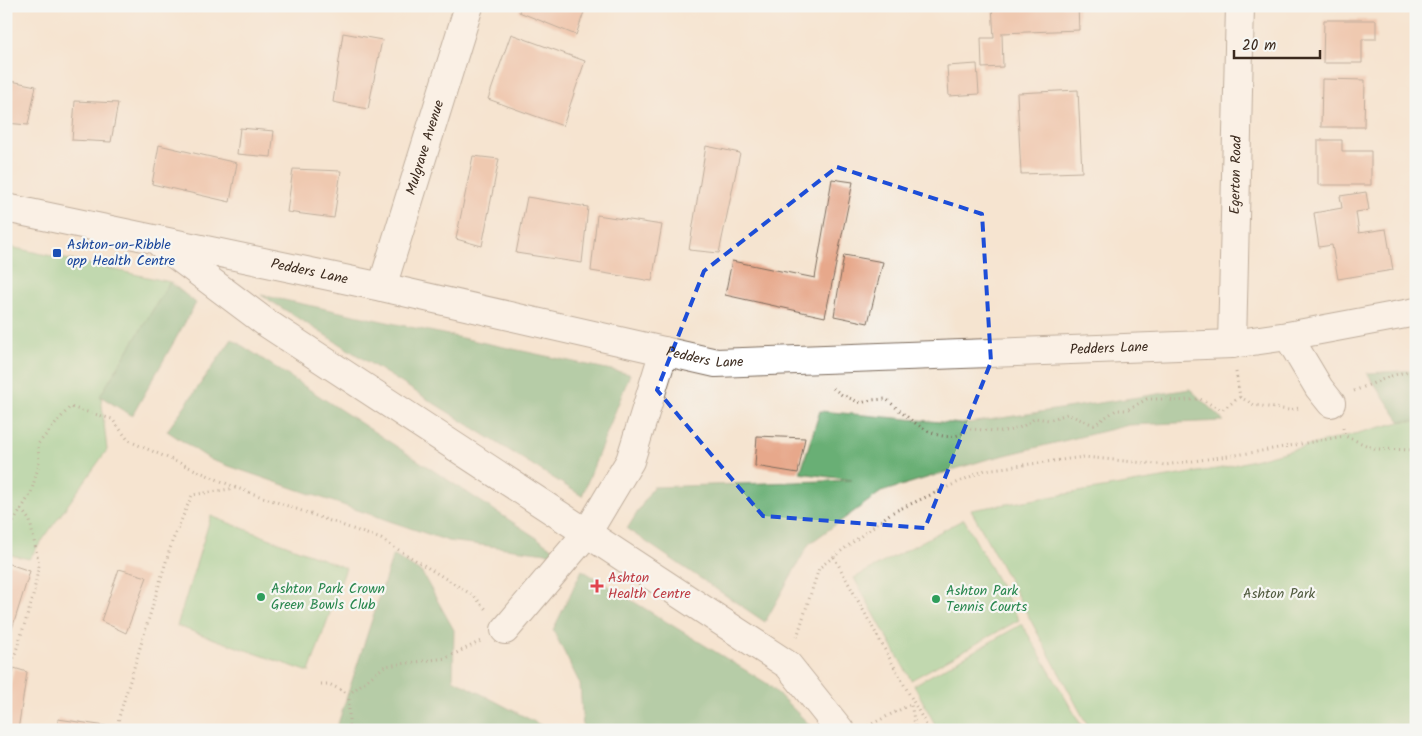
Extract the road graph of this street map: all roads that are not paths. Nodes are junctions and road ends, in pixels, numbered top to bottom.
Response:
1 (469, 6) edge
2 (1240, 6) edge
3 (6, 208) edge
4 (155, 239) junction
5 (382, 288) junction
6 (1416, 312) edge
7 (1288, 336) junction
8 (1232, 344) junction
9 (664, 351) junction
10 (1331, 403) road end
11 (586, 533) junction
12 (505, 630) road end
13 (840, 730) edge

1 - 5 street, Mulgrave Avenue
2 - 8 street, Egerton Road
3 - 4 street, Pedders Lane
4 - 5 street, Pedders Lane
4 - 11 street
5 - 9 street, Pedders Lane
6 - 7 street, Pedders Lane
7 - 8 street, Pedders Lane
7 - 10 street
8 - 9 street, Pedders Lane
9 - 11 street
11 - 12 street
11 - 13 street

